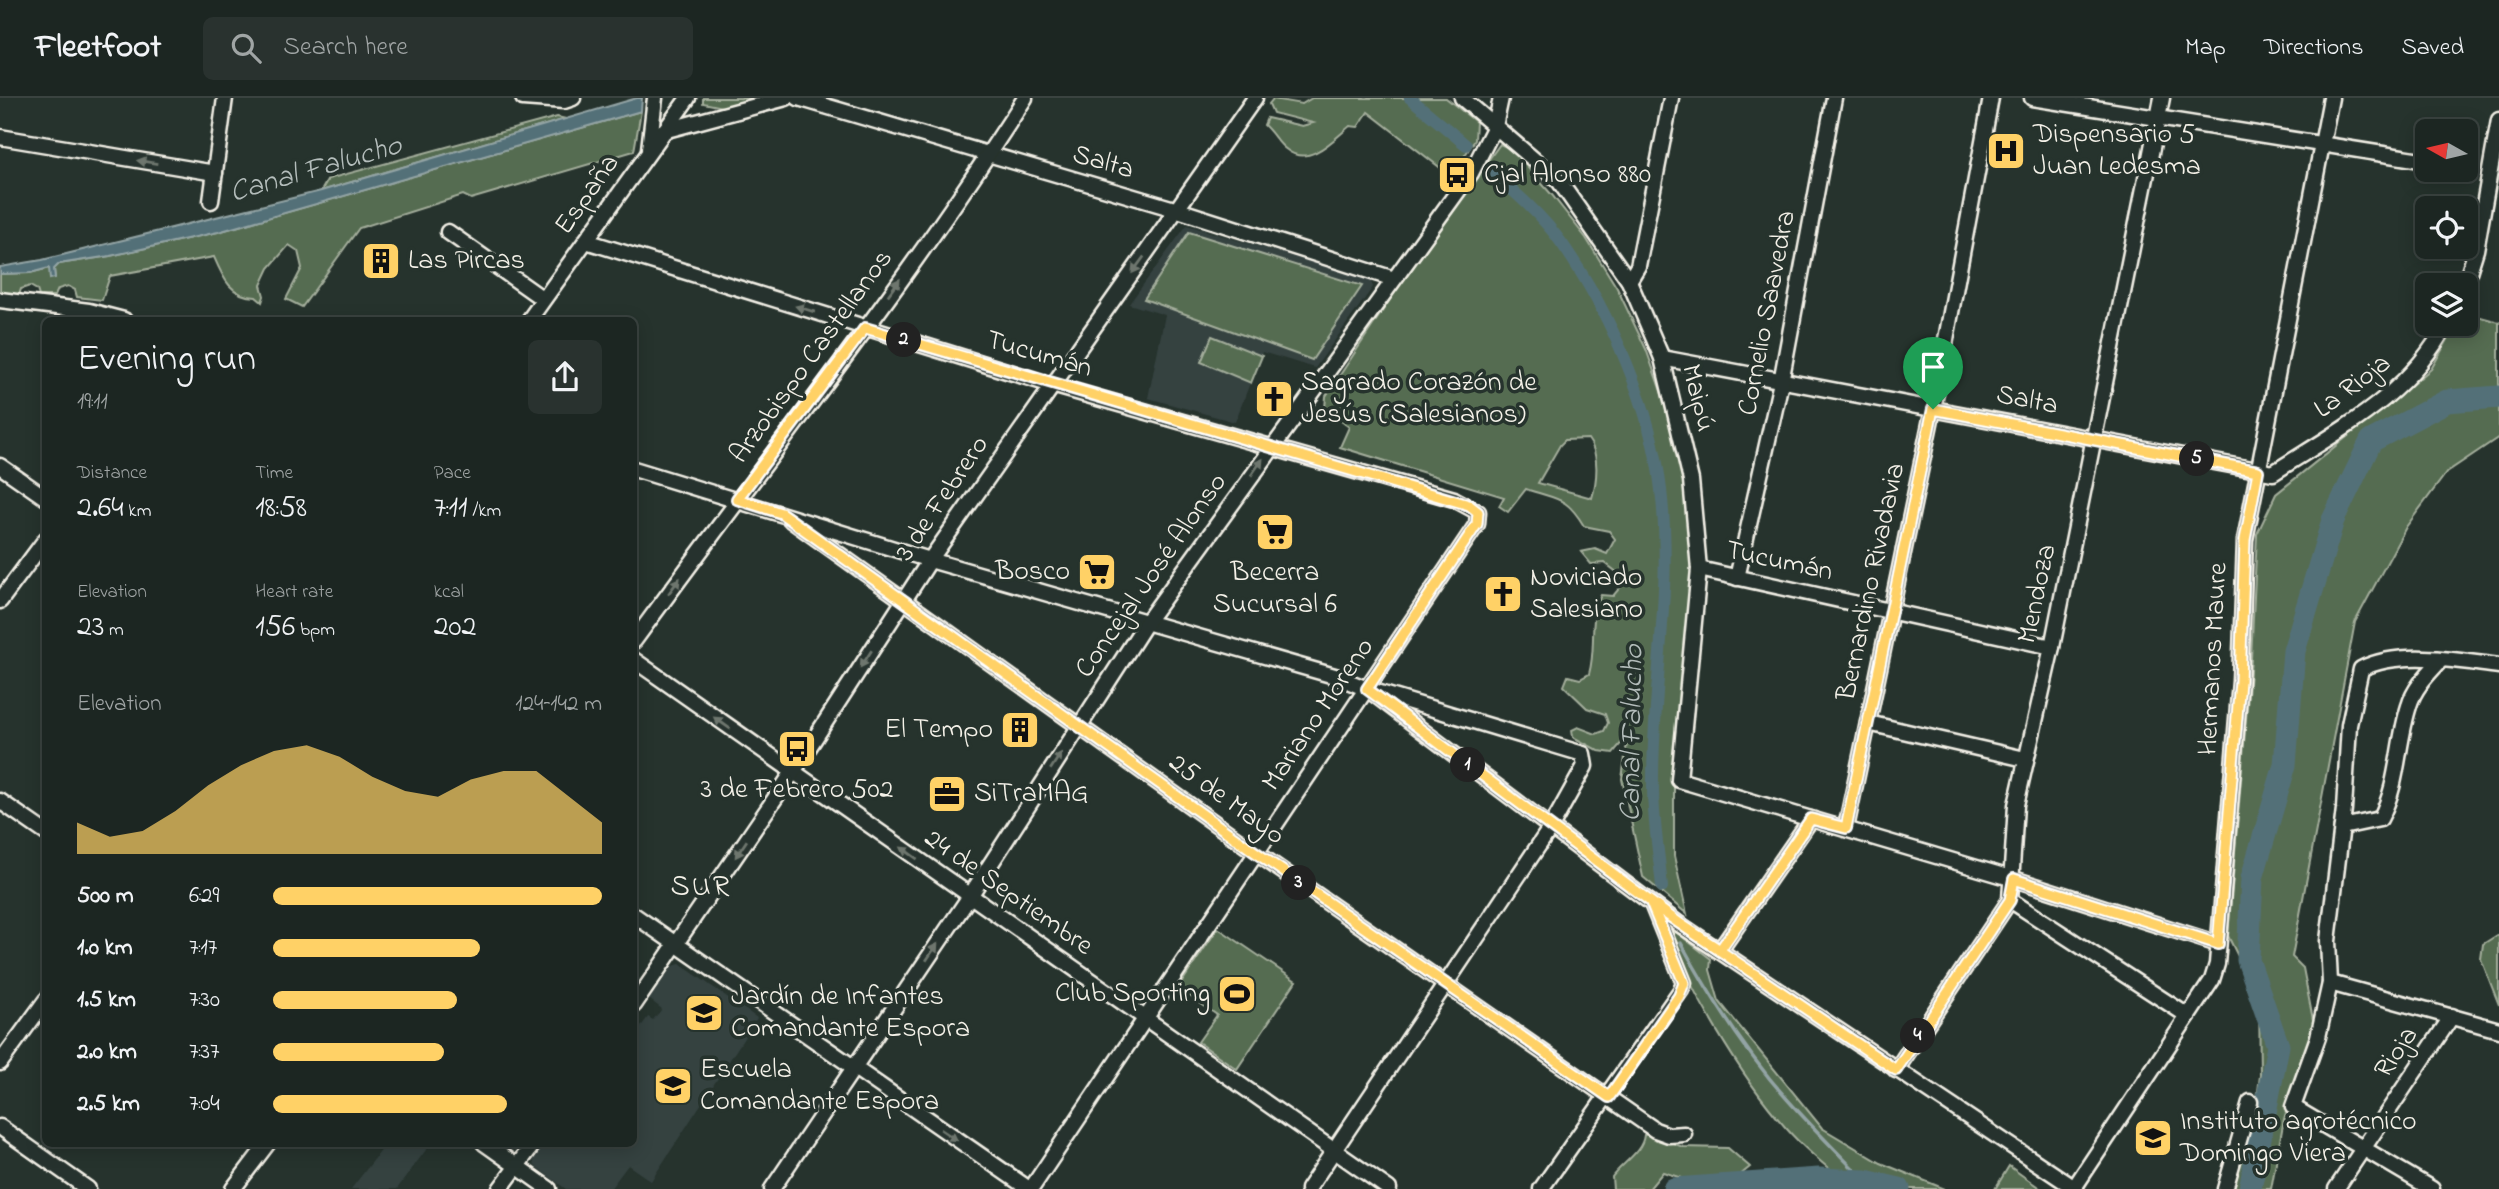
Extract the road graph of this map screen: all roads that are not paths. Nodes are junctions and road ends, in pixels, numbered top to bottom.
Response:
1 (225, 98) edge
2 (523, 98) edge
3 (573, 98) edge
4 (654, 98) edge
5 (688, 98) edge
6 (786, 98) edge
7 (798, 98) edge
8 (1025, 98) edge
9 (1255, 98) edge
10 (1462, 98) edge
11 (1501, 98) edge
12 (1671, 98) edge
13 (1833, 98) edge
14 (1992, 98) edge
15 (2032, 98) edge
16 (2162, 98) edge
17 (2331, 98) edge
18 (2158, 119) junction
19 (2499, 120) edge
20 (1495, 126) junction
21 (663, 131) junction
22 (0, 137) edge
23 (2322, 143) junction
24 (649, 152) junction
25 (988, 156) junction
26 (2415, 159) edge
27 (215, 173) junction
28 (2494, 190) edge
29 (211, 201) dead end
30 (1178, 210) junction
31 (449, 232) dead end
32 (586, 240) junction
33 (2469, 273) edge
34 (1394, 279) junction
35 (1629, 281) junction
36 (543, 299) junction
37 (0, 300) edge
38 (112, 317) edge
39 (531, 317) edge
40 (865, 328) junction
41 (2438, 336) edge
42 (1662, 358) junction
43 (1781, 382) junction
44 (1052, 385) junction
45 (1933, 409) junction
46 (2095, 439) junction
47 (1272, 446) junction
48 (0, 466) edge
49 (637, 470) edge
50 (2265, 472) junction
51 (42, 495) edge
52 (737, 499) junction
53 (1478, 512) joint
54 (781, 513) junction
55 (42, 544) edge
56 (930, 560) junction
57 (1699, 569) junction
58 (1737, 578) junction
59 (0, 601) edge
60 (904, 601) junction
61 (1892, 611) junction
62 (1146, 623) junction
63 (637, 637) edge
64 (2052, 647) junction
65 (2440, 661) junction
66 (637, 662) edge
67 (2499, 666) edge
68 (1367, 689) junction
69 (1868, 723) junction
70 (1080, 724) junction
71 (2025, 759) junction
72 (793, 772) junction
73 (0, 801) edge
74 (1811, 819) junction
75 (1551, 827) junction
76 (2342, 827) junction
77 (1846, 828) junction
78 (42, 830) edge
79 (1255, 852) junction
80 (2014, 879) junction
81 (970, 896) junction
82 (2010, 900) junction
83 (1651, 903) junction
84 (637, 917) edge
85 (2218, 944) junction
86 (676, 945) junction
87 (1720, 950) junction
88 (2330, 984) junction
89 (1445, 985) junction
90 (637, 1001) edge
91 (42, 1005) edge
92 (2188, 1016) junction
93 (2452, 1016) junction
94 (1144, 1020) junction
95 (2499, 1030) edge
96 (0, 1063) edge
97 (852, 1069) junction
98 (1896, 1070) junction
99 (1609, 1097) junction
100 (2250, 1102) dead end
101 (0, 1128) edge
102 (1684, 1134) dead end
103 (265, 1147) edge
104 (490, 1147) edge
105 (531, 1147) edge
106 (2361, 1149) junction
107 (1334, 1150) junction
108 (517, 1167) junction
109 (88, 1189) edge
110 (233, 1189) edge
111 (500, 1189) edge
112 (549, 1189) edge
113 (772, 1189) edge
114 (1030, 1189) edge
115 (1308, 1189) edge
116 (1389, 1189) edge
117 (1541, 1189) edge
118 (2075, 1189) edge
119 (2225, 1189) edge
120 (2336, 1189) edge
121 (2432, 1189) edge

1 - 27 street
2 - 3 street
4 - 24 street
5 - 21 street, España
6 - 21 street
7 - 25 street, Salta
8 - 25 street, Arzobispo Castellanos
9 - 30 street, 3 de Febrero
10 - 20 street, Maipú
11 - 20 street, Concejal José Alonso
12 - 35 street
13 - 43 street, Cornelio Saavedra
14 - 45 street, Bernardino Rivadavia
15 - 18 street
16 - 18 street, Mendoza
17 - 23 street, Hermanos Maure
18 - 23 street
18 - 46 street, Mendoza
19 - 28 street
20 - 34 street, Concejal José Alonso
20 - 35 street, Maipú
21 - 24 street, España
27 -> 22 street
23 - 26 street
23 - 50 street, Hermanos Maure
24 - 32 street, España
25 - 30 street, Salta
40 -> 25 street, Arzobispo Castellanos
27 - 29 street
28 - 33 street
30 - 34 street, Salta
30 -> 44 street, 3 de Febrero
31 - 36 street
32 - 36 street, España
40 -> 32 street, Tucumán
34 - 47 street, Concejal José Alonso
35 - 42 street, Maipú
36 - 39 street, España
37 - 38 street
40 - 44 street, Tucumán
40 - 52 street, Arzobispo Castellanos
41 - 50 street, La Rioja
42 - 43 street, Salta
42 - 57 street, Maipú
43 - 45 street, Salta
43 - 58 street, Cornelio Saavedra
44 - 47 street, Tucumán
44 - 56 street, 3 de Febrero
45 - 46 street, Salta
45 - 61 street, Bernardino Rivadavia
46 - 50 street, Salta
46 - 64 street, Mendoza
47 - 53 street, Tucumán
62 -> 47 street, Concejal José Alonso
48 - 51 street
49 - 52 street
50 - 85 street, Hermanos Maure
52 - 54 street
63 -> 52 street, Arzobispo Castellanos
53 - 68 street, Mariano Moreno
54 - 56 street
54 - 60 street, 25 de Mayo
55 - 59 street
56 - 60 street, 3 de Febrero
56 - 62 street
57 - 58 street, Tucumán
57 - 74 street, Maipú
58 - 61 street, Tucumán
60 - 70 street, 25 de Mayo
60 -> 72 street, 3 de Febrero
61 - 64 street, Tucumán
61 - 69 street, Bernardino Rivadavia
62 - 68 street
62 - 70 street, Concejal José Alonso
64 - 71 street, Mendoza
65 - 67 street
65 - 76 street
65 - 76 street
72 -> 66 street, 24 de Septiembre
68 - 75 street
68 - 75 street
68 - 79 street, Mariano Moreno
69 - 71 street
69 - 77 street, Bernardino Rivadavia
70 - 79 street, 25 de Mayo
81 -> 70 street, Concejal José Alonso
71 - 80 street, Mendoza
81 -> 72 street, 24 de Septiembre
72 -> 86 street, 3 de Febrero
73 - 78 street
74 - 77 street
74 - 87 street
75 - 83 street
75 - 89 street
76 - 88 street
77 - 80 street
79 - 89 street, 25 de Mayo
79 - 94 street, Mariano Moreno
80 - 82 street, Mendoza
80 - 85 street
81 - 94 street, 24 de Septiembre
97 -> 81 street, Concejal José Alonso
82 - 92 street
82 - 98 street, Mendoza
83 - 87 street
83 - 99 street
84 - 86 street
85 - 92 street, Hermanos Maure
86 - 90 street, 3 de Febrero
86 - 97 street
87 - 98 street
88 - 93 street
88 - 106 street
89 - 99 street, 25 de Mayo
89 - 107 street
91 - 96 street
92 - 118 street, Hermanos Maure
93 - 95 street
93 - 106 street, Rioja
94 - 107 street, 24 de Septiembre
94 - 114 street, Mariano Moreno
97 - 113 street, Concejal José Alonso
97 -> 114 street
98 - 118 street
99 - 102 street, 25 de Mayo
99 - 117 street
100 - 119 street
101 - 109 street
103 - 110 street
104 - 108 street
105 - 108 street
106 - 120 street, Rioja
106 - 121 street
107 - 115 street
107 - 116 street, 24 de Septiembre
108 - 111 street
108 - 112 street

